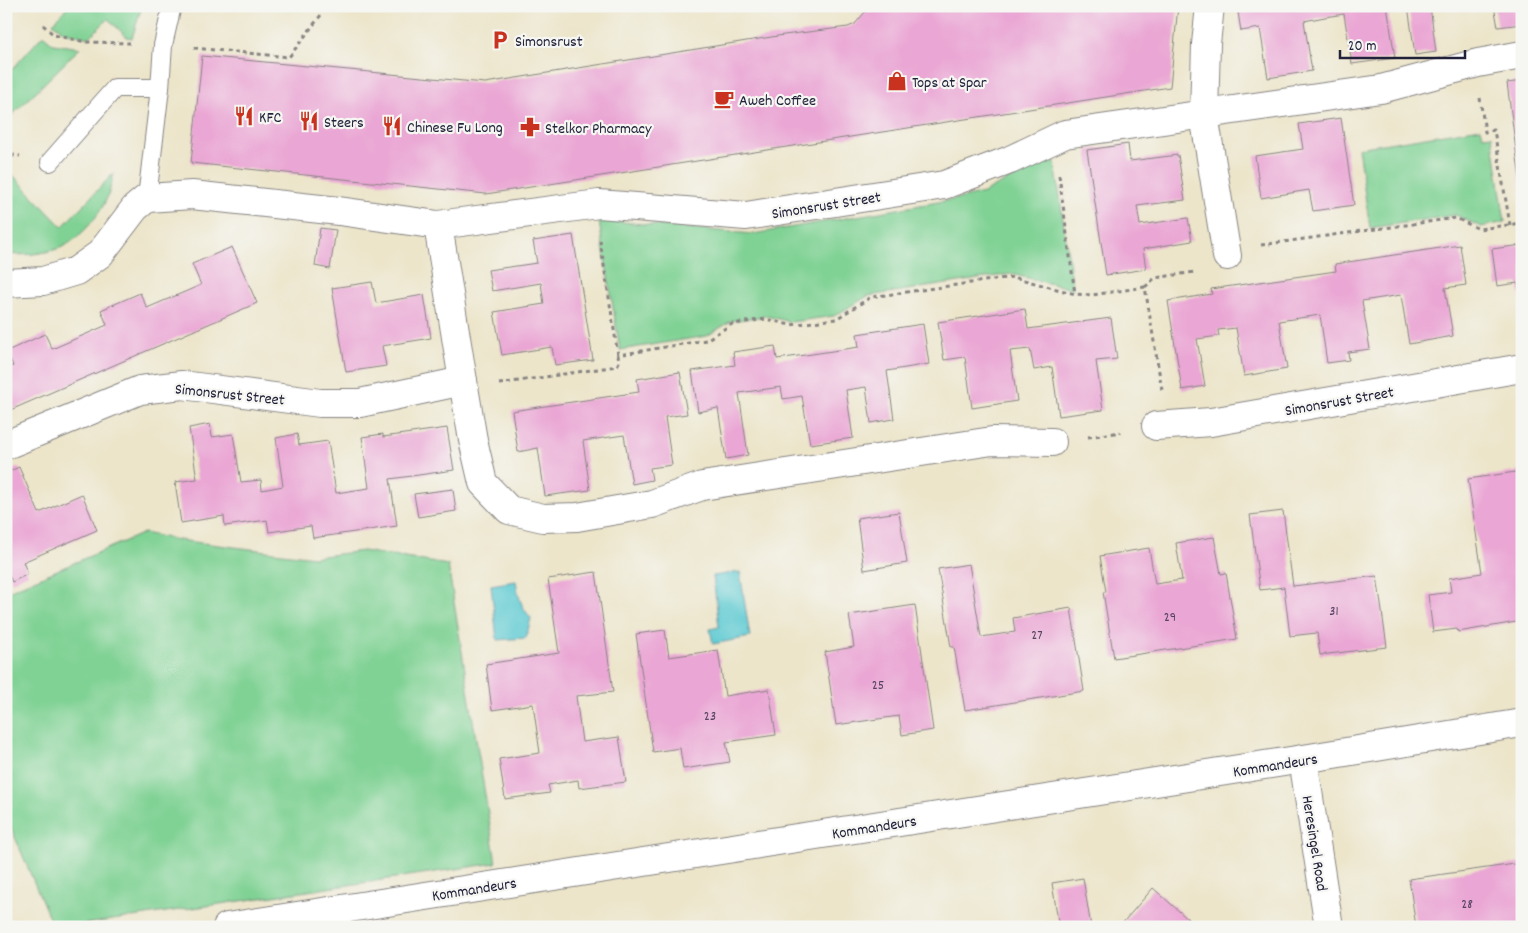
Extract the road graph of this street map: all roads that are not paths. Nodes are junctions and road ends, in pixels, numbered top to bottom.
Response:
1 (172, 6) edge
2 (1210, 6) edge
3 (1522, 55) edge
4 (160, 88) junction
5 (1204, 115) junction
6 (50, 162) dead end
7 (147, 198) junction
8 (438, 225) junction
9 (1226, 253) road end
10 (6, 283) edge
11 (1522, 368) edge
12 (463, 386) junction
13 (1162, 426) road end
14 (1052, 442) road end
15 (6, 445) edge
16 (1522, 723) edge
17 (1303, 759) junction
18 (227, 927) edge
19 (1329, 927) edge

1 - 4 lane
2 - 5 street
3 - 5 street, Simonsrust Street
4 - 6 lane
4 - 7 lane
5 - 8 street, Simonsrust Street
5 - 9 street
7 - 8 street, Simonsrust Street
7 - 10 street
8 - 12 street
11 - 13 street, Simonsrust Street
12 - 14 street
12 - 15 street, Simonsrust Street
16 - 17 street, Kommandeurs
17 - 18 street, Kommandeurs
17 - 19 street, Heresingel Road

